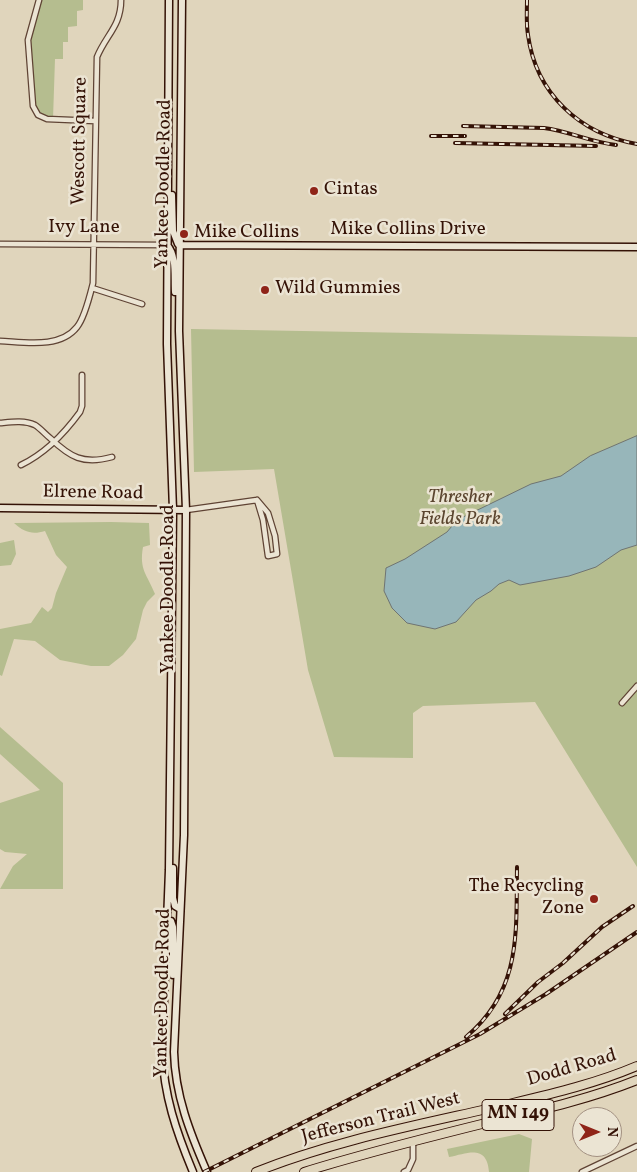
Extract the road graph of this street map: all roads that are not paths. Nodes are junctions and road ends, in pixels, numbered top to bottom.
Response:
1 (39, 0) edge
2 (121, 0) edge
3 (169, 0) edge
4 (182, 0) edge
5 (95, 120) junction
6 (168, 130) junction
7 (0, 244) edge
8 (94, 245) junction
9 (167, 245) junction
10 (179, 245) junction
11 (637, 247) edge
12 (92, 288) junction
13 (142, 304) dead end
14 (179, 331) junction
15 (0, 342) edge
16 (82, 375) dead end
17 (0, 422) edge
18 (54, 442) junction
19 (112, 456) dead end
20 (22, 465) dead end
21 (256, 500) junction
22 (0, 508) edge
23 (173, 510) junction
24 (186, 510) junction
25 (637, 686) edge
26 (622, 703) dead end
27 (170, 800) junction
28 (180, 909) junction
29 (166, 921) junction
30 (174, 1033) junction
31 (637, 1066) edge
32 (637, 1080) edge
33 (516, 1102) joint
34 (425, 1124) junction
35 (455, 1131) joint
36 (413, 1142) junction
37 (637, 1146) edge
38 (193, 1172) edge
39 (207, 1172) edge
40 (256, 1172) edge
41 (304, 1172) edge
42 (404, 1172) edge
43 (582, 1172) edge

1 - 5 street
2 - 5 street, Wescott Square
3 - 6 main road, Yankee Doodle Road
4 - 10 main road, Yankee Doodle Road
5 - 8 street, Wescott Square
6 - 9 main road, Yankee Doodle Road
6 - 10 main road
7 - 8 street, Ivy Lane
8 - 9 street, Ivy Lane
8 - 12 street, Wescott Square
9 - 14 main road
9 - 23 main road, Yankee Doodle Road
10 - 11 main road, Mike Collins Drive
10 - 14 main road, Yankee Doodle Road
12 - 13 street
12 - 15 street, Wescott Square
14 - 24 main road, Yankee Doodle Road
16 - 18 street
17 - 18 street
18 - 19 street
18 - 20 street
21 - 21 street
21 - 24 street
22 - 23 main road, Elrene Road
23 - 24 main road, Elrene Road
23 - 27 main road, Yankee Doodle Road
24 - 28 main road, Yankee Doodle Road
25 - 26 street
27 - 28 main road
27 - 29 main road, Yankee Doodle Road
28 - 30 main road, Yankee Doodle Road
29 - 30 main road
29 - 38 main road, Yankee Doodle Road
30 - 39 main road, Yankee Doodle Road
31 - 33 main road, Dodd Road / MN 149
32 - 35 main road, Dodd Road / MN 149
33 - 34 main road, Jefferson Trail West / MN 149
34 - 36 main road
34 - 40 main road, Jefferson Trail West / MN 149
35 - 36 main road, Jefferson Trail West / MN 149
36 - 41 main road, Jefferson Trail West / MN 149
36 - 42 street
37 - 43 street

